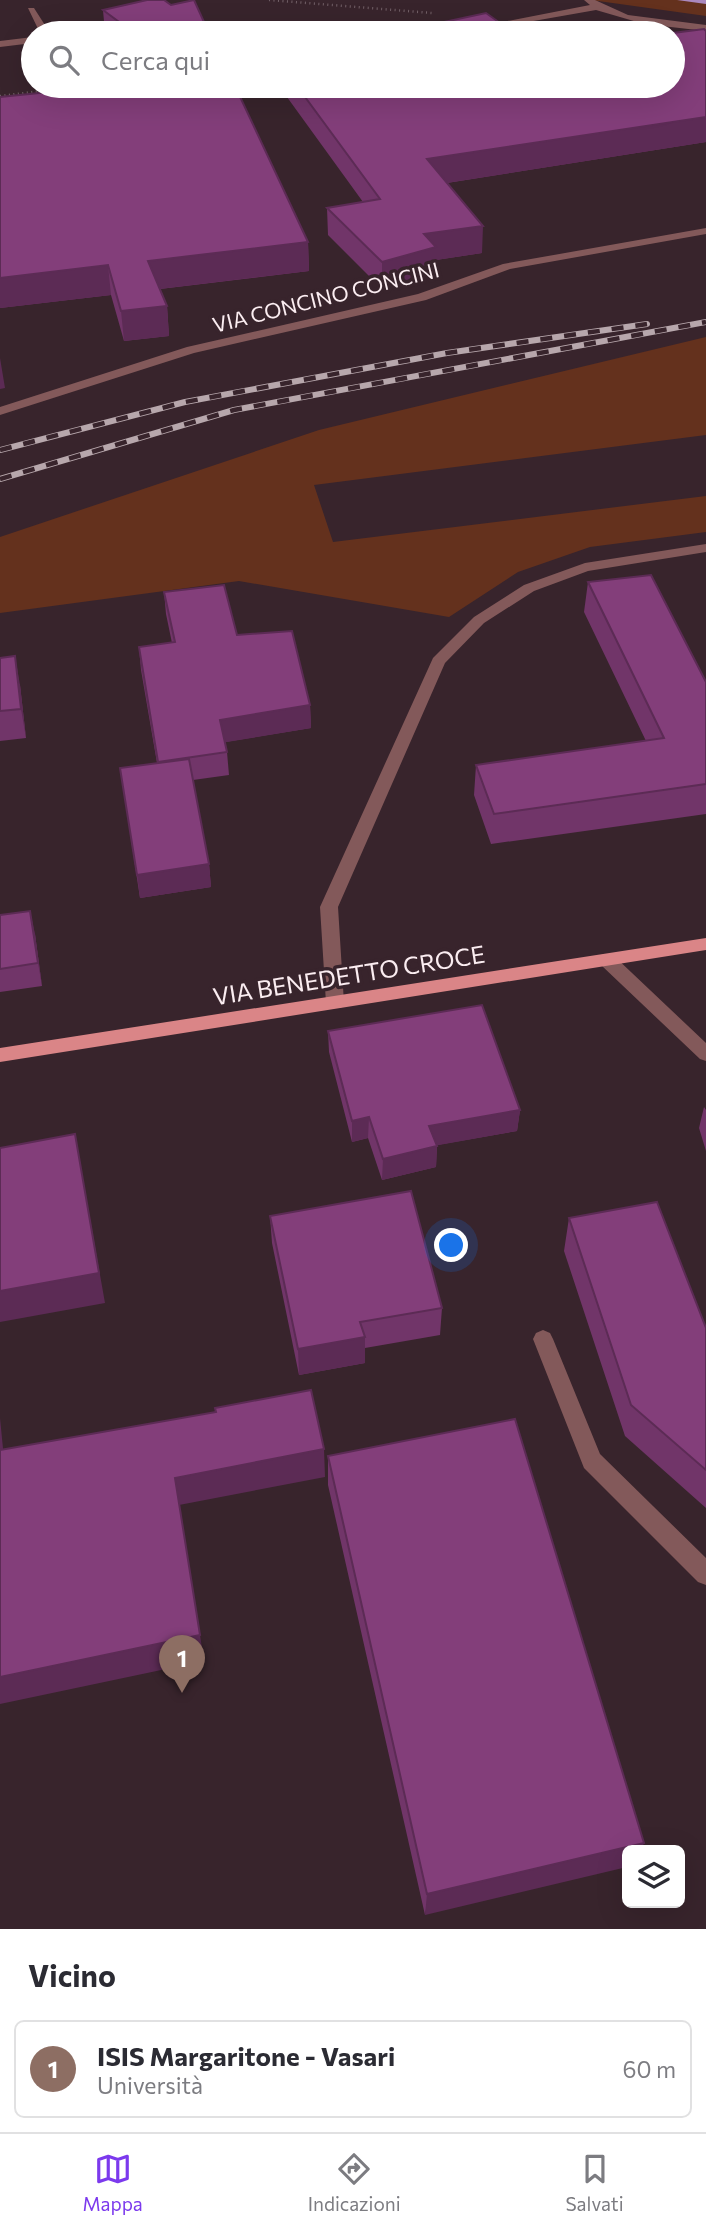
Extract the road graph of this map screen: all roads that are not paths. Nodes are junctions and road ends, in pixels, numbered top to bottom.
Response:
1 (592, 4) edge
2 (31, 10) dead end
3 (38, 21) edge
4 (509, 21) edge
5 (660, 21) edge
6 (685, 25) edge
7 (706, 28) edge
8 (21, 41) edge
9 (0, 44) edge
10 (706, 230) edge
11 (543, 243) dead end
12 (555, 256) junction
13 (0, 411) edge
14 (706, 548) edge
15 (706, 944) edge
16 (607, 960) junction
17 (335, 1003) junction
18 (706, 1054) edge
19 (0, 1055) edge
20 (543, 1339) dead end
21 (706, 1574) edge

1 - 4 street
1 - 5 street
2 - 3 street
6 - 7 street
8 - 9 street
10 - 12 street, VIA CONCINO CONCINI
11 - 12 street
12 - 13 street, VIA CONCINO CONCINI
14 - 17 street
15 - 16 main road, VIA BENEDETTO CROCE
16 - 17 main road, VIA BENEDETTO CROCE
16 - 18 street
17 - 19 main road, VIA BENEDETTO CROCE
20 - 21 street

